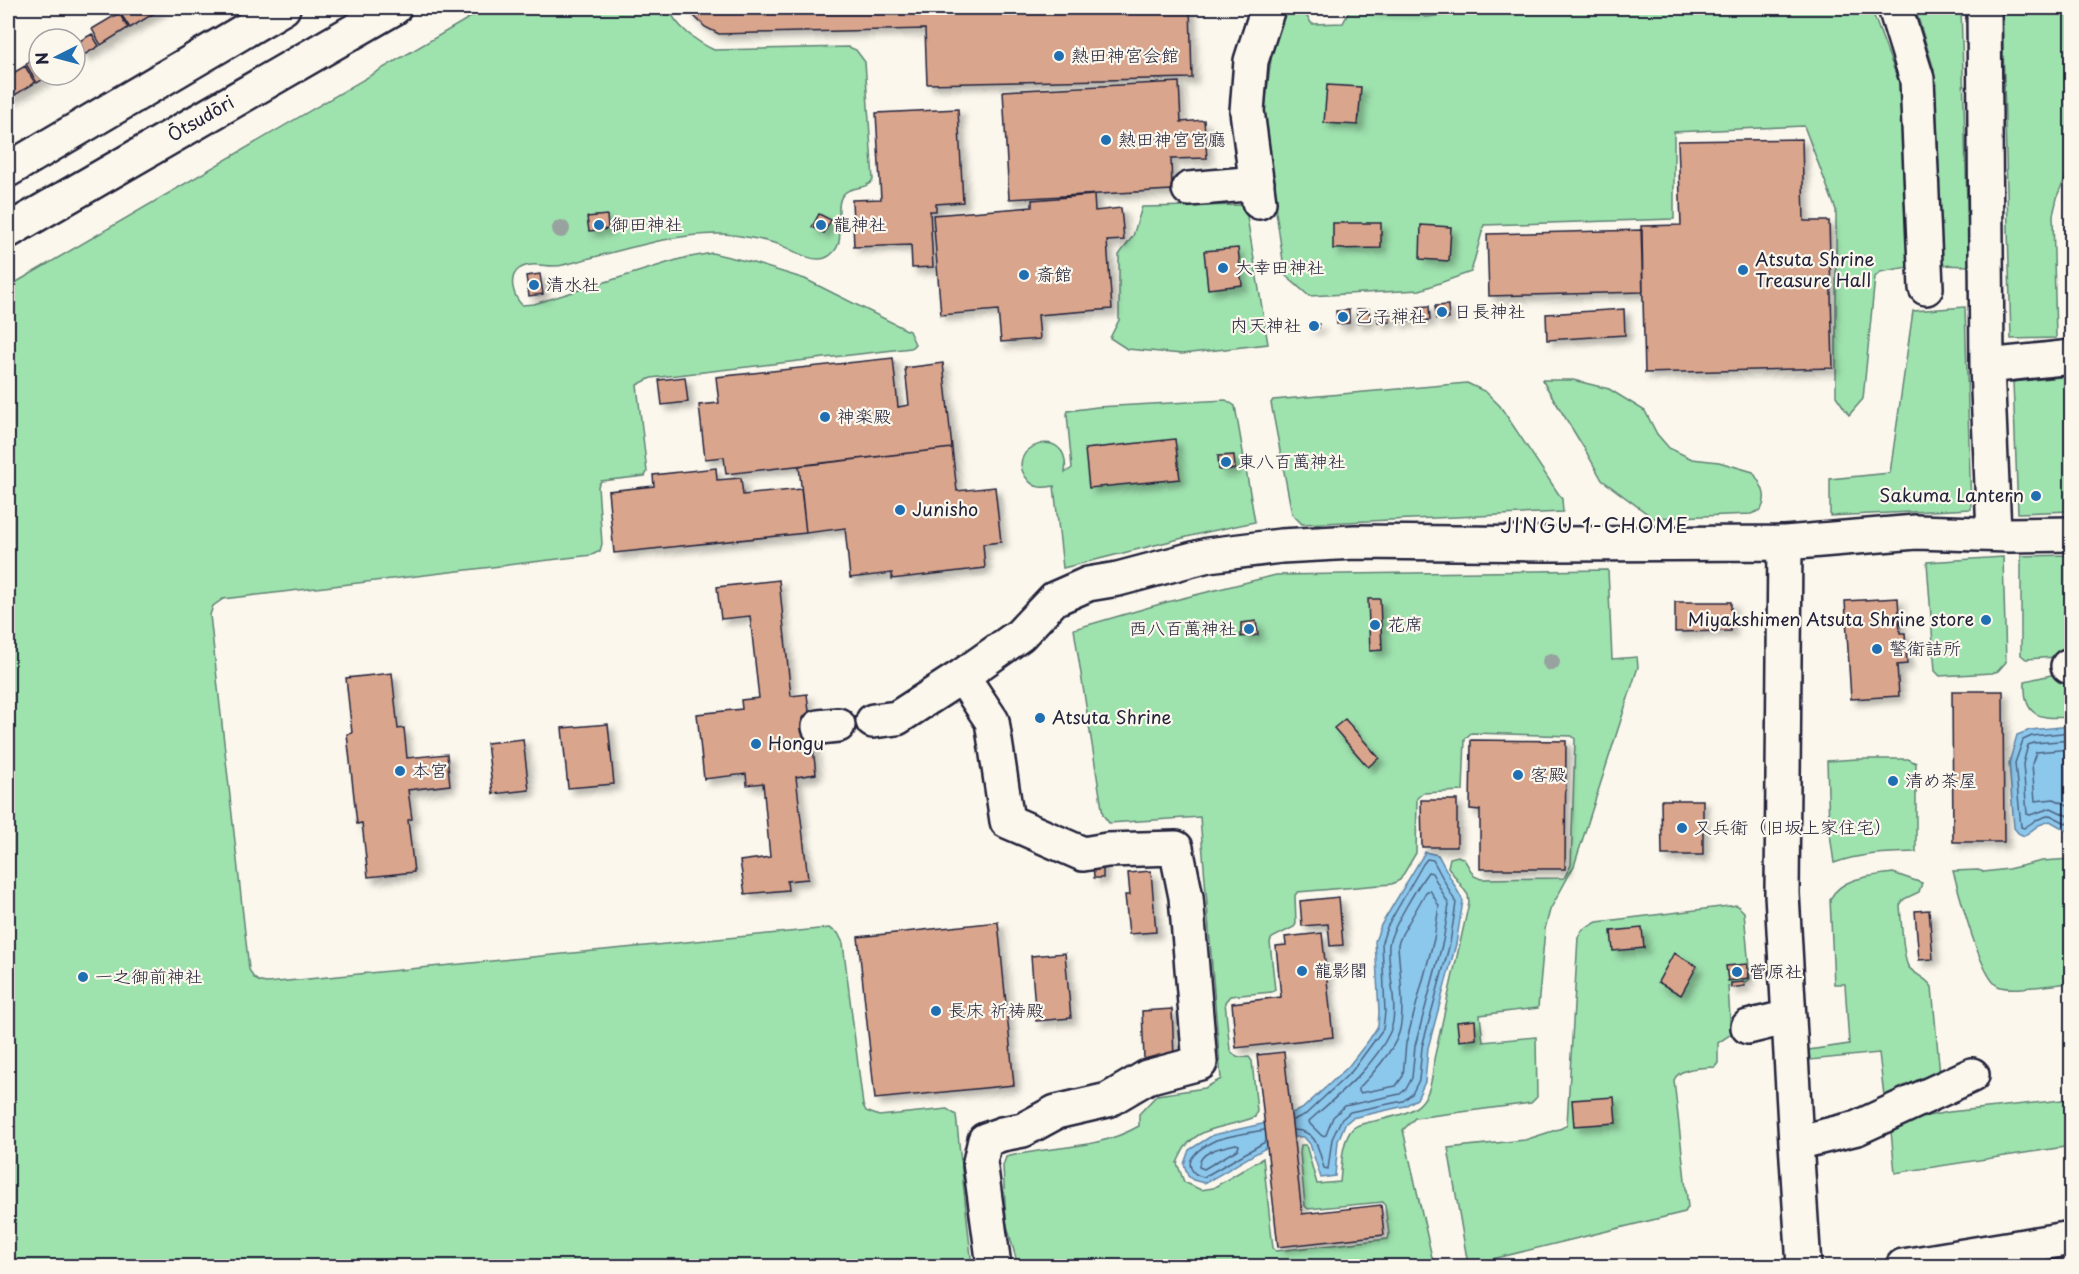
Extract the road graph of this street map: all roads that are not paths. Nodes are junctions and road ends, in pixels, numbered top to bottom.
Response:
1 (283, 8) edge
2 (394, 8) edge
3 (1268, 8) edge
4 (1895, 8) edge
5 (1984, 8) edge
6 (8, 170) edge
7 (1189, 189) dead end
8 (8, 231) edge
9 (1926, 288) dead end
10 (2072, 357) edge
11 (1987, 366) junction
12 (1994, 534) junction
13 (2067, 534) edge
14 (1785, 543) junction
15 (962, 676) junction
16 (873, 721) dead end
17 (1789, 1017) junction
18 (1748, 1027) dead end
19 (1972, 1075) dead end
20 (1796, 1143) junction
21 (2072, 1238) edge
22 (994, 1266) edge
23 (1804, 1266) edge
24 (1903, 1266) edge

1 - 6 main road
2 - 8 main road, Ōtsudōri
3 - 7 main road
4 - 9 main road
5 - 11 main road
10 - 11 main road
11 - 12 main road
12 - 13 main road
12 - 14 main road
14 - 15 main road
14 - 17 main road
15 - 16 main road
15 - 22 main road
17 - 18 main road
17 - 20 main road
19 - 20 main road
20 - 23 main road
21 - 24 main road

